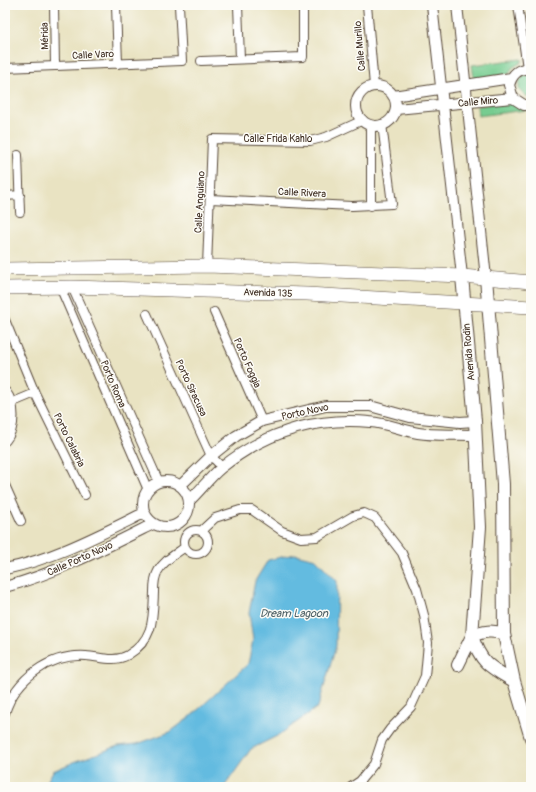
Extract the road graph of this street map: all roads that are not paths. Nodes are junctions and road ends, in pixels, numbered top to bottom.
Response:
1 (54, 5) edge
2 (116, 5) edge
3 (180, 5) edge
4 (238, 5) edge
5 (303, 5) edge
6 (367, 5) edge
7 (432, 5) edge
8 (457, 5) edge
9 (518, 5) edge
10 (240, 59) junction
11 (201, 61) dead end
12 (118, 64) junction
13 (55, 66) junction
14 (5, 68) edge
15 (529, 68) edge
16 (511, 78) junction
17 (466, 85) junction
18 (374, 86) junction
19 (442, 88) junction
20 (393, 96) junction
21 (514, 98) junction
22 (468, 103) junction
23 (443, 105) junction
24 (531, 107) edge
25 (396, 109) junction
26 (367, 122) junction
27 (382, 124) junction
28 (212, 139) joint
29 (18, 155) dead end
30 (20, 195) junction
31 (5, 196) edge
32 (210, 199) junction
33 (371, 206) junction
34 (20, 212) dead end
35 (207, 266) junction
36 (5, 269) edge
37 (462, 276) junction
38 (486, 278) junction
39 (531, 282) edge
40 (66, 287) junction
41 (5, 288) edge
42 (465, 303) junction
43 (489, 304) junction
44 (531, 307) edge
45 (83, 312) junction
46 (214, 312) dead end
47 (147, 314) dead end
48 (72, 316) junction
49 (5, 320) edge
50 (5, 392) edge
51 (35, 393) junction
52 (11, 403) junction
53 (262, 421) junction
54 (474, 421) junction
55 (475, 435) junction
56 (5, 440) edge
57 (211, 456) junction
58 (222, 468) junction
59 (159, 482) junction
60 (5, 485) edge
61 (180, 486) junction
62 (148, 490) junction
63 (85, 495) dead end
64 (189, 501) junction
65 (144, 513) junction
66 (21, 522) dead end
67 (153, 524) junction
68 (201, 531) junction
69 (185, 546) junction
70 (5, 569) edge
71 (5, 587) edge
72 (504, 634) junction
73 (472, 636) junction
74 (458, 665) dead end
75 (514, 681) junction
76 (5, 713) edge
77 (531, 738) edge
78 (351, 787) edge

1 - 13 street, Mérida
2 - 12 street
3 - 12 street, Calle Varo
4 - 10 street
5 - 10 street
6 - 18 street, Calle Murillo
7 - 19 street, Avenida Rodin
8 - 17 street
9 - 15 street
10 - 11 street
12 - 13 street, Calle Varo
13 - 14 street, Calle Varo
15 - 16 street
16 - 17 street, Calle Miro
16 - 21 street
17 - 19 street, Calle Miro
17 - 22 street
18 - 20 street
18 - 26 street
19 - 20 street
19 - 23 street, Avenida Rodin
20 - 25 street
21 - 22 street, Calle Miro
21 - 24 street
22 - 23 street, Calle Miro
22 - 38 street
23 - 25 street
23 - 37 street, Avenida Rodin
25 - 27 street
26 - 27 street
26 - 28 street, Calle Frida Kahlo
26 - 33 street
27 - 33 street, Calle Rivera
28 - 32 street, Calle Anguiano
29 - 30 street
30 - 31 street
30 - 34 street
32 - 33 street, Calle Rivera
32 - 35 street, Calle Anguiano
35 - 36 main road
35 - 37 main road
37 - 38 main road
37 - 42 main road, Avenida Rodin
38 - 39 main road
38 - 43 main road
40 - 41 main road, Avenida 135
40 - 42 main road, Avenida 135
40 - 45 street, Porto Roma
40 - 48 street, Porto Roma
42 - 43 main road, Avenida 135
42 - 54 main road, Avenida Rodin
43 - 44 main road, Avenida 135
43 - 72 main road
45 - 48 street
45 - 59 street, Porto Roma
46 - 53 street, Porto Foggia
47 - 57 street, Porto Siracusa
48 - 62 street, Porto Roma
49 - 51 street, Porto Calabria
50 - 52 street
51 - 52 street
51 - 63 street, Porto Calabria
52 - 56 street
53 - 54 street, Porto Novo
53 - 57 street, Porto Novo
54 - 55 main road, Avenida Rodin
55 - 58 street, Porto Novo
55 - 73 main road, Avenida Rodin
57 - 58 street, Porto Siracusa
57 - 61 street, Porto Novo
58 - 64 street, Porto Novo
59 - 61 street
59 - 62 street
60 - 66 street
61 - 64 street
62 - 65 street
64 - 67 street
65 - 67 street
65 - 70 street, Calle Porto Novo
67 - 71 street, Calle Porto Novo
68 - 69 street
68 - 69 street
68 - 78 street
69 - 76 street
72 - 73 main road
72 - 75 main road
73 - 74 main road
73 - 75 main road, Avenida Rodin
75 - 77 main road

